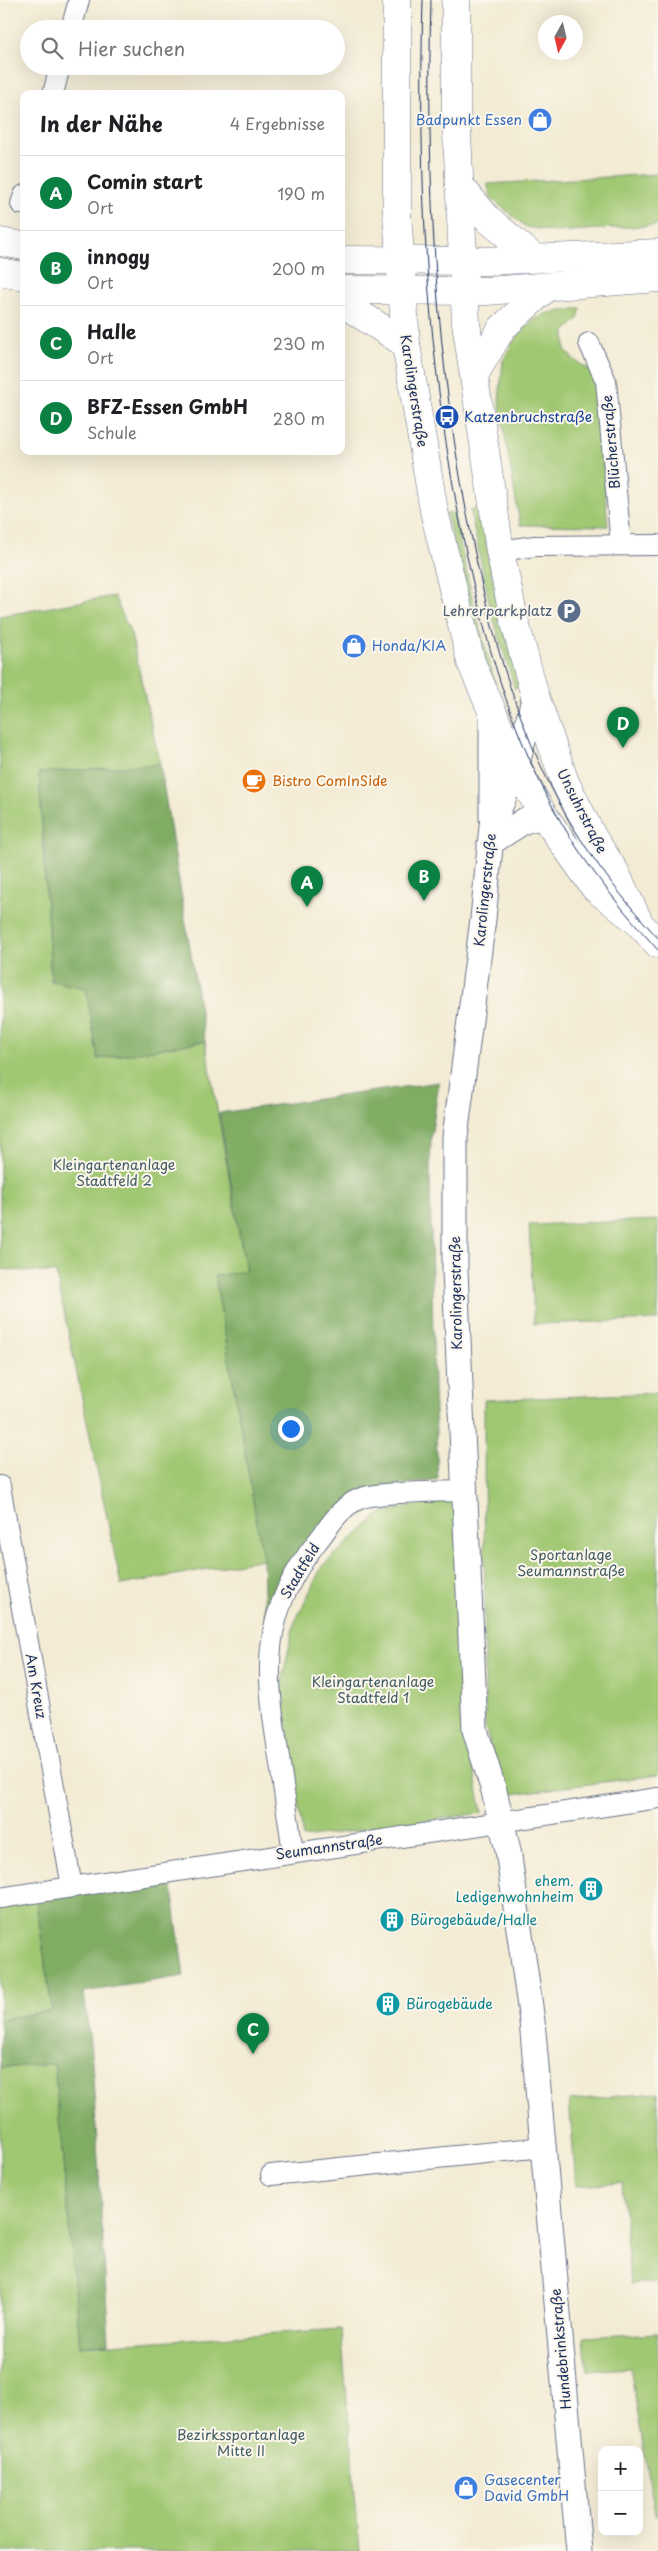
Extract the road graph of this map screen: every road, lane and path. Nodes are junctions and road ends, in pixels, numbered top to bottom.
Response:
1 (79, 0) edge
2 (398, 0) edge
3 (456, 0) edge
4 (73, 20) edge
5 (58, 75) edge
6 (54, 90) edge
7 (459, 185) junction
8 (0, 242) edge
9 (20, 245) edge
10 (658, 253) edge
11 (534, 258) junction
12 (345, 260) edge
13 (400, 260) junction
14 (462, 261) junction
15 (0, 273) edge
16 (20, 276) edge
17 (658, 278) edge
18 (546, 288) junction
19 (401, 289) junction
20 (345, 290) edge
21 (464, 291) junction
22 (345, 305) edge
23 (589, 342) dead end
24 (406, 344) junction
25 (474, 375) junction
26 (620, 545) junction
27 (658, 546) edge
28 (500, 551) junction
29 (535, 696) junction
30 (492, 714) junction
31 (516, 768) junction
32 (544, 816) junction
33 (491, 834) junction
34 (638, 922) junction
35 (658, 944) edge
36 (0, 1486) edge
37 (464, 1490) junction
38 (658, 1798) edge
39 (502, 1822) junction
40 (293, 1852) junction
41 (72, 1886) junction
42 (0, 1898) edge
43 (544, 2147) junction
44 (271, 2175) dead end
45 (578, 2551) edge

1 - 4 street
2 - 13 main road, Karolingerstraße
3 - 7 main road
5 - 6 street
7 - 11 main road
7 - 14 main road
8 - 9 main road
10 - 11 main road
11 - 14 main road
12 - 13 main road
13 - 14 main road
13 - 19 main road, Karolingerstraße
14 - 21 main road
15 - 16 main road
17 - 18 main road
18 - 21 main road
18 - 25 main road
19 - 20 main road
19 - 21 main road
19 - 24 main road, Karolingerstraße
21 - 25 main road
22 - 24 main road
23 - 26 street, Blücherstraße
24 - 30 main road, Karolingerstraße
25 - 28 main road
26 - 27 street
26 - 28 street
28 - 29 main road
29 - 31 street, Karolingerstraße
29 - 34 main road, Unsuhrstraße
30 - 31 main road, Karolingerstraße
30 - 33 street
31 - 32 main road, Unsuhrstraße
31 - 33 street, Karolingerstraße
32 - 33 street
32 - 34 main road, Unsuhrstraße
33 - 37 street, Karolingerstraße
34 - 35 main road, Unsuhrstraße
36 - 41 street, Am Kreuz
37 - 39 street, Karolingerstraße
37 - 40 street, Stadtfeld
38 - 39 street, Seumannstraße
39 - 40 street, Seumannstraße
39 - 43 street, Hundebrinkstraße
40 - 41 street, Seumannstraße
41 - 42 street, Seumannstraße
43 - 44 street
43 - 45 street, Hundebrinkstraße

